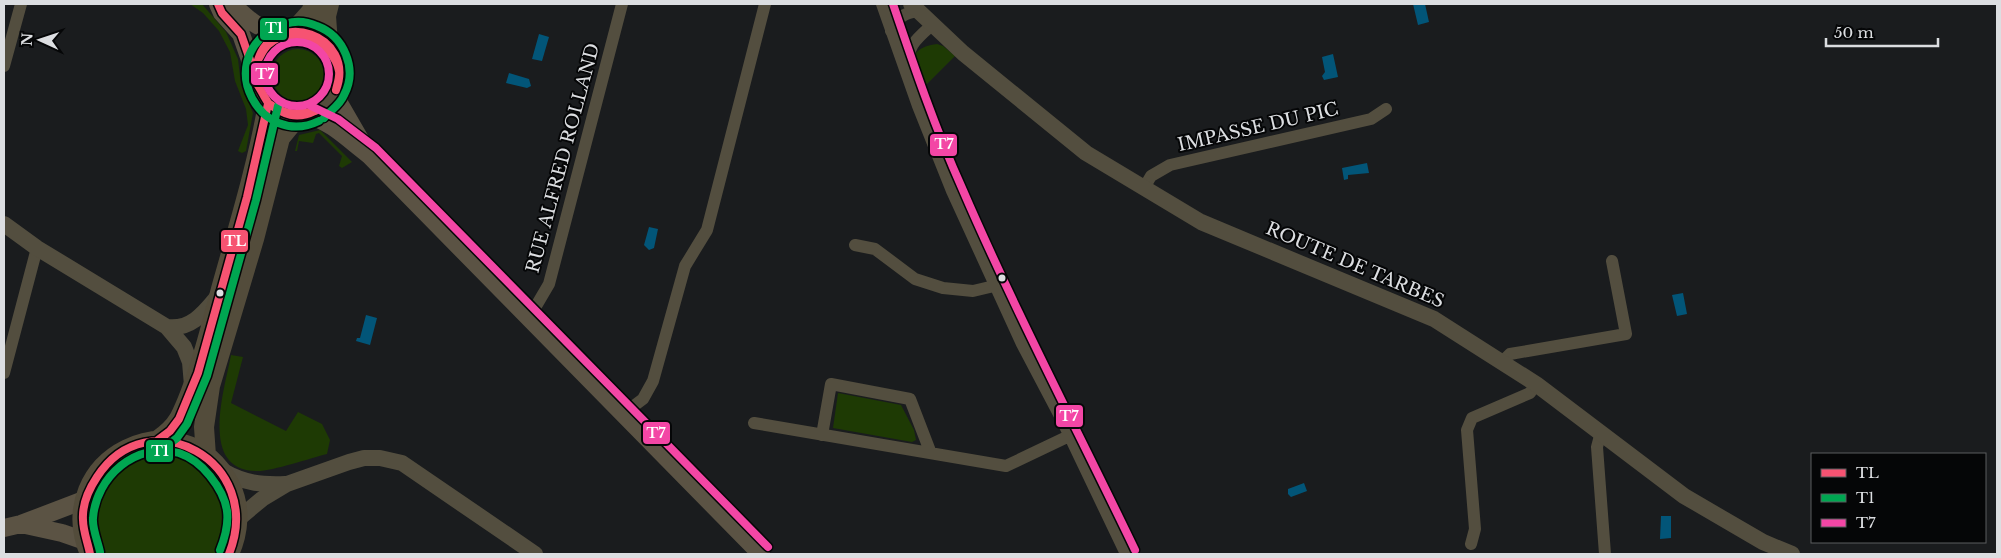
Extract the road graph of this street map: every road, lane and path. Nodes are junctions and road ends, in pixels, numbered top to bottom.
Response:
1 (21, 4) edge
2 (218, 4) edge
3 (232, 4) edge
4 (314, 4) edge
5 (328, 4) edge
6 (622, 4) edge
7 (765, 4) edge
8 (882, 4) edge
9 (915, 7) edge
10 (932, 25) junction
11 (289, 32) junction
12 (891, 32) junction
13 (328, 44) junction
14 (4, 66) edge
15 (255, 74) junction
16 (907, 78) junction
17 (339, 82) junction
18 (268, 104) junction
19 (1386, 109) dead end
20 (303, 116) junction
21 (369, 155) junction
22 (1144, 188) junction
23 (4, 224) edge
24 (855, 245) dead end
25 (38, 248) junction
26 (1612, 261) dead end
27 (994, 286) junction
28 (220, 294) junction
29 (529, 318) junction
30 (168, 327) junction
31 (1503, 361) junction
32 (4, 373) edge
33 (1536, 384) junction
34 (192, 385) junction
35 (623, 414) junction
36 (754, 423) dead end
37 (1601, 432) junction
38 (822, 435) junction
39 (1069, 436) junction
40 (158, 440) junction
41 (930, 451) junction
42 (206, 456) junction
43 (222, 471) junction
44 (288, 484) junction
45 (84, 500) junction
46 (238, 518) junction
47 (12, 526) edge
48 (1471, 544) dead end
49 (88, 548) edge
50 (1762, 548) edge
51 (229, 554) edge
52 (535, 554) edge
53 (761, 554) edge
54 (1126, 554) edge
55 (1606, 554) edge
56 (1792, 554) edge

1 - 14 street
2 - 15 main road
3 - 11 main road
4 - 11 main road
5 - 13 main road
6 - 29 street, RUE ALFRED ROLLAND
7 - 35 street
8 - 12 street
9 - 10 street, ROUTE DE TARBES
9 - 12 street
10 - 16 street
10 - 22 street, ROUTE DE TARBES
11 - 13 main road
11 - 15 main road
12 - 16 street
13 - 17 main road
15 - 18 main road
16 - 27 street
17 - 20 main road
17 - 21 main road
18 - 20 main road
18 - 28 main road
19 - 22 street, IMPASSE DU PIC
20 - 21 main road
20 - 42 main road
21 - 29 main road
22 - 31 street, ROUTE DE TARBES
23 - 25 street
24 - 27 street
25 - 30 street
25 - 32 street
26 - 31 street
27 - 39 street
28 - 30 street
28 - 34 main road
29 - 35 main road
30 - 34 street
31 - 33 street, ROUTE DE TARBES
33 - 37 street, ROUTE DE TARBES
33 - 48 street
34 - 40 main road
35 - 53 main road
36 - 38 street
37 - 50 street, ROUTE DE TARBES
37 - 55 street
38 - 41 street
38 - 41 street
39 - 41 street
39 - 54 street
40 - 42 main road
40 - 45 main road
42 - 43 main road
43 - 44 street
43 - 46 main road
44 - 46 street
44 - 52 street
45 - 47 main road
45 - 49 main road
46 - 51 main road
47 - 49 main road
50 - 56 street, ROUTE DE TARBES

